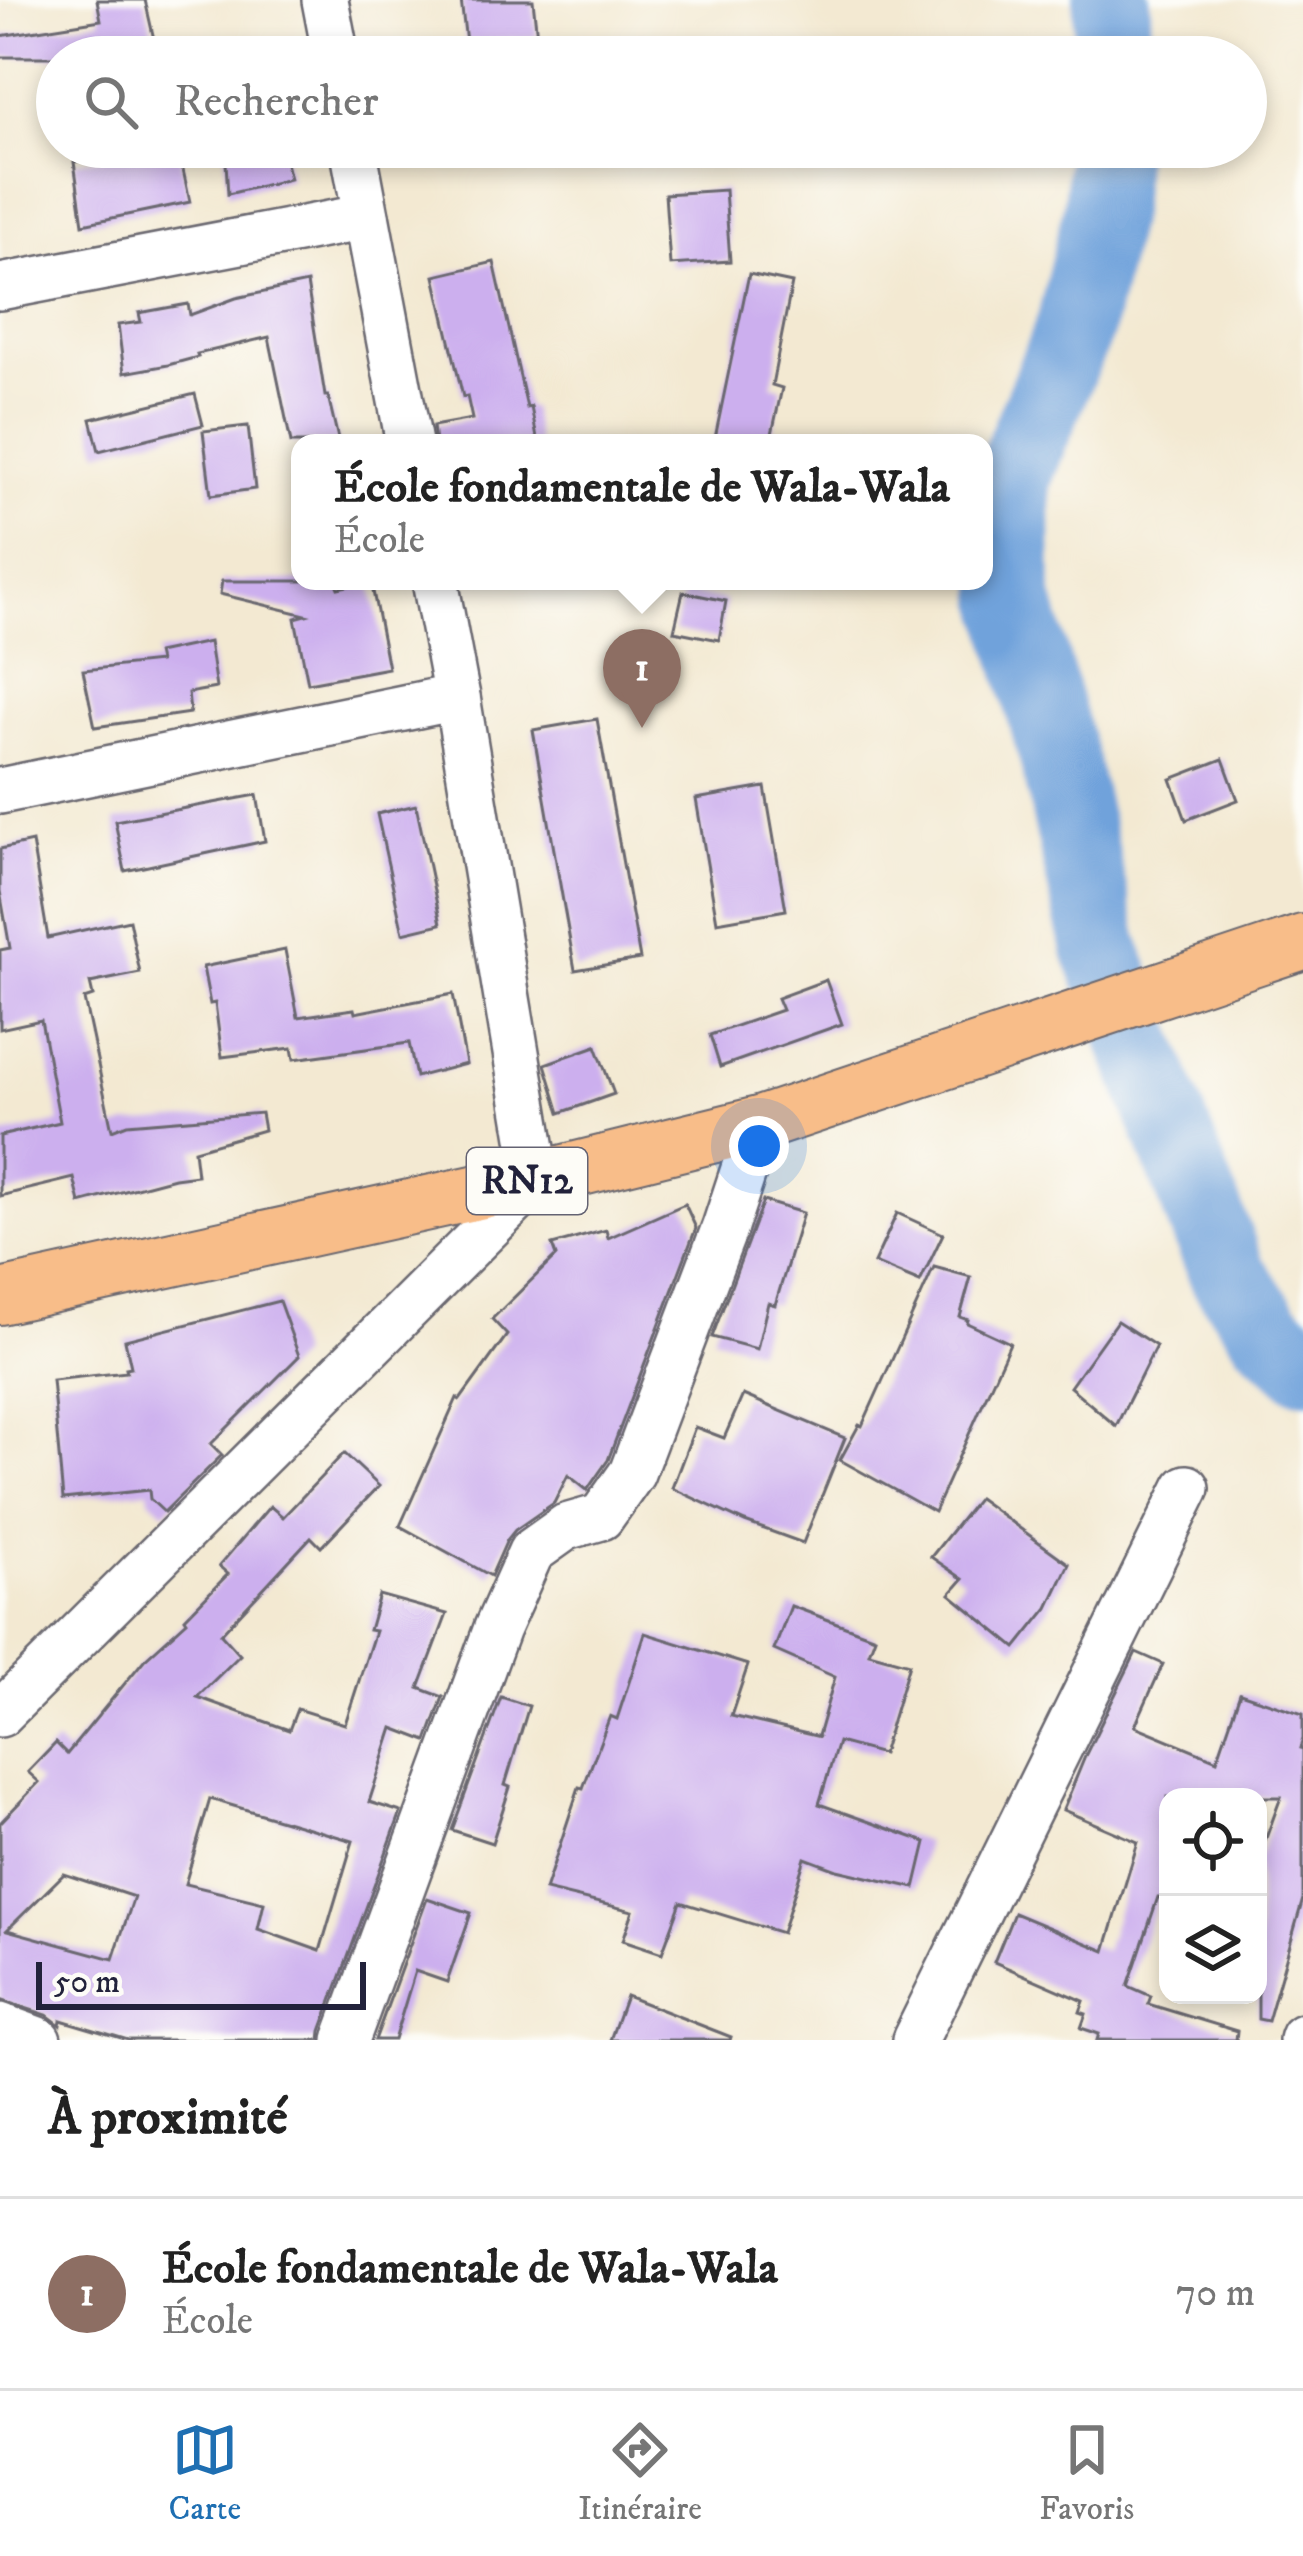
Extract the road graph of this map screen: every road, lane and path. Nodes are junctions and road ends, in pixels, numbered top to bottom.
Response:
1 (326, 0) edge
2 (332, 36) edge
3 (357, 168) edge
4 (366, 217) junction
5 (0, 287) edge
6 (407, 434) edge
7 (437, 590) edge
8 (458, 698) junction
9 (0, 791) edge
10 (1303, 942) edge
11 (759, 1124) junction
12 (537, 1179) junction
13 (0, 1298) edge
14 (1187, 1489) dead end
15 (0, 1714) edge
16 (0, 2026) edge
17 (38, 2040) edge
18 (346, 2040) edge
19 (915, 2040) edge

1 - 2 street
3 - 4 street
4 - 5 street
4 - 6 street
7 - 8 street
8 - 9 street
8 - 12 street
10 - 11 main road, RN12
11 - 12 main road, RN12
11 - 18 street
12 - 13 main road, RN12
12 - 15 street
14 - 19 street
16 - 17 street

